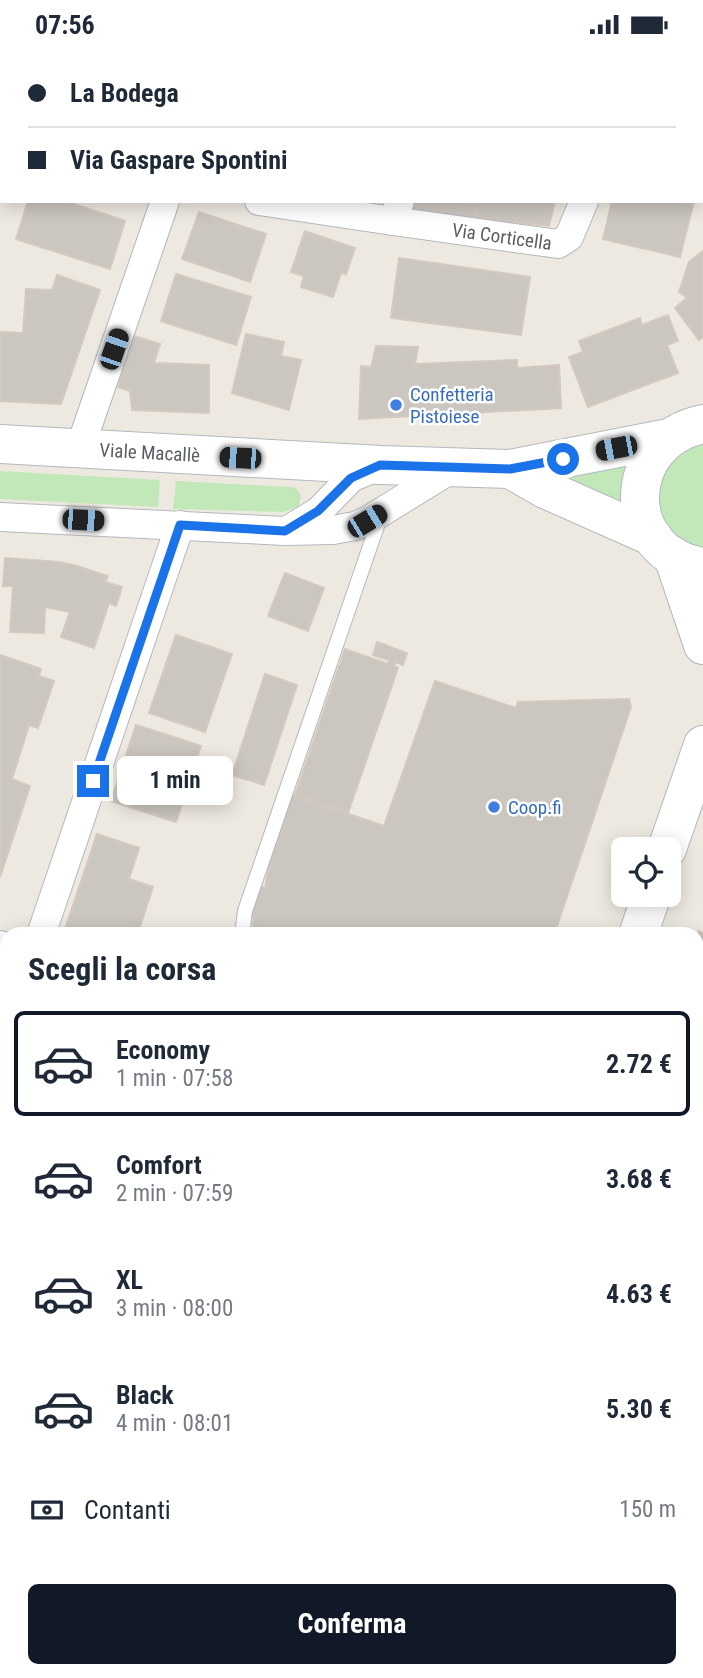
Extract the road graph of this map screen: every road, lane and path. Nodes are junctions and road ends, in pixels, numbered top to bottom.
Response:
1 (164, 203) edge
2 (287, 203) edge
3 (583, 203) edge
4 (397, 211) edge
5 (686, 431) edge
6 (0, 444) edge
7 (80, 448) junction
8 (288, 460) junction
9 (380, 465) junction
10 (453, 468) junction
11 (510, 469) junction
12 (318, 511) junction
13 (0, 517) edge
14 (378, 523) dead end
15 (180, 525) junction
16 (285, 531) junction
17 (676, 553) edge
18 (703, 645) edge
19 (703, 745) edge
20 (671, 837) edge
21 (648, 907) edge
22 (44, 927) edge
23 (243, 927) edge
24 (641, 927) edge

1 - 7 street
2 - 4 street, Via Corticella
3 - 4 street, Via Corticella
5 - 11 main road, Viale Macallè
5 - 17 main road
6 - 7 main road, Viale Macallè
7 - 8 main road, Viale Macallè
8 - 9 main road, Viale Macallè
8 - 12 street
9 - 10 main road, Viale Macallè
9 - 12 street
10 - 11 main road, Viale Macallè
10 - 16 street
11 - 17 main road, Viale Macallè
12 - 16 street
13 - 15 street
14 - 23 lane
15 - 16 street
15 - 22 street
17 - 18 main road
19 - 20 main road
21 - 24 main road

